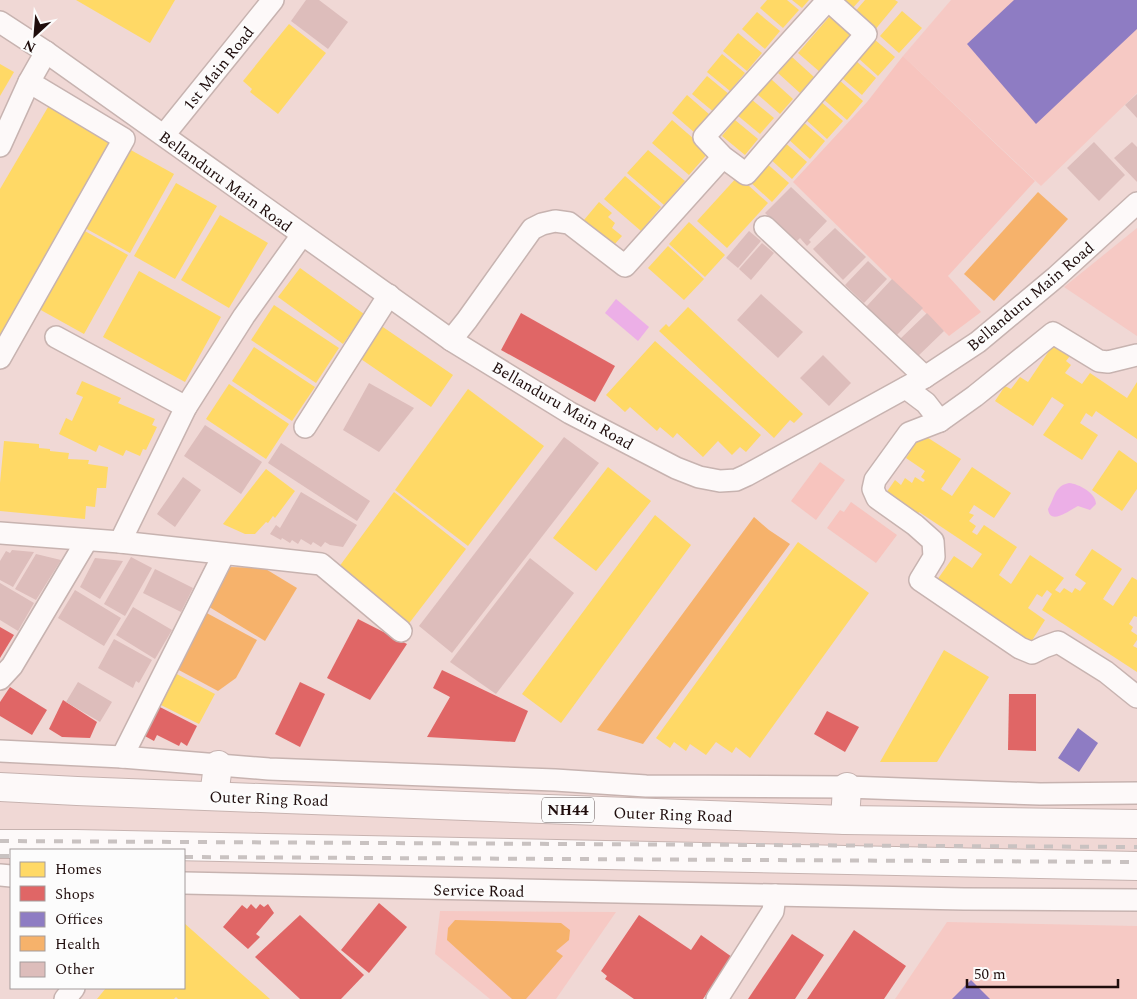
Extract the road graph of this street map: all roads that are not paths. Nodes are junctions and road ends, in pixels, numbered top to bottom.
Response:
1 (274, 0) edge
2 (0, 22) edge
3 (46, 52) junction
4 (29, 82) junction
5 (164, 135) junction
6 (0, 146) edge
7 (723, 156) junction
8 (1137, 203) edge
9 (765, 228) dead end
10 (302, 236) junction
11 (389, 296) junction
12 (56, 337) dead end
13 (451, 340) junction
14 (1137, 355) edge
15 (0, 358) edge
16 (925, 377) junction
17 (906, 388) junction
18 (186, 406) junction
19 (940, 420) junction
20 (305, 427) dead end
21 (0, 533) edge
22 (86, 540) junction
23 (120, 542) junction
24 (224, 554) junction
25 (401, 631) dead end
26 (0, 679) edge
27 (1137, 697) edge
28 (0, 751) edge
29 (122, 757) junction
30 (218, 765) junction
31 (0, 787) edge
32 (31, 787) junction
33 (847, 788) junction
34 (1137, 793) edge
35 (214, 796) junction
36 (0, 800) edge
37 (845, 820) junction
38 (1137, 824) edge
39 (0, 844) edge
40 (1137, 866) edge
41 (185, 883) edge
42 (775, 895) junction
43 (1137, 900) edge
44 (73, 989) edge
45 (65, 999) edge
46 (718, 999) edge

1 - 5 street, 1st Main Road
2 - 3 street, Bellanduru Main Road
3 - 4 street
3 - 5 street, Bellanduru Main Road
4 - 6 street
4 - 15 street
5 - 10 street, Bellanduru Main Road
7 - 7 street
7 - 13 street
8 - 16 street, Bellanduru Main Road
9 - 16 street
10 - 11 street, Bellanduru Main Road
10 - 18 street
11 - 13 street, Bellanduru Main Road
11 - 20 street
12 - 18 street
13 - 17 street, Bellanduru Main Road
14 - 19 street
16 - 17 street, Bellanduru Main Road
17 - 19 street
18 - 23 street
19 - 27 street
21 - 22 street
22 - 23 street
22 - 26 street
23 - 24 street
24 - 25 street
24 - 29 street
28 - 29 street
29 - 30 street
30 - 33 street
30 - 35 highway
31 - 32 highway, Outer Ring Road / NH44
32 - 35 highway, Outer Ring Road / NH44
32 - 36 highway
33 - 34 street
33 - 37 highway
35 - 37 highway, Outer Ring Road / NH44
37 - 38 highway, Outer Ring Road / NH44
39 - 40 highway
41 - 42 street, Service Road
42 - 43 street, Service Road
42 - 46 street
44 - 45 street

